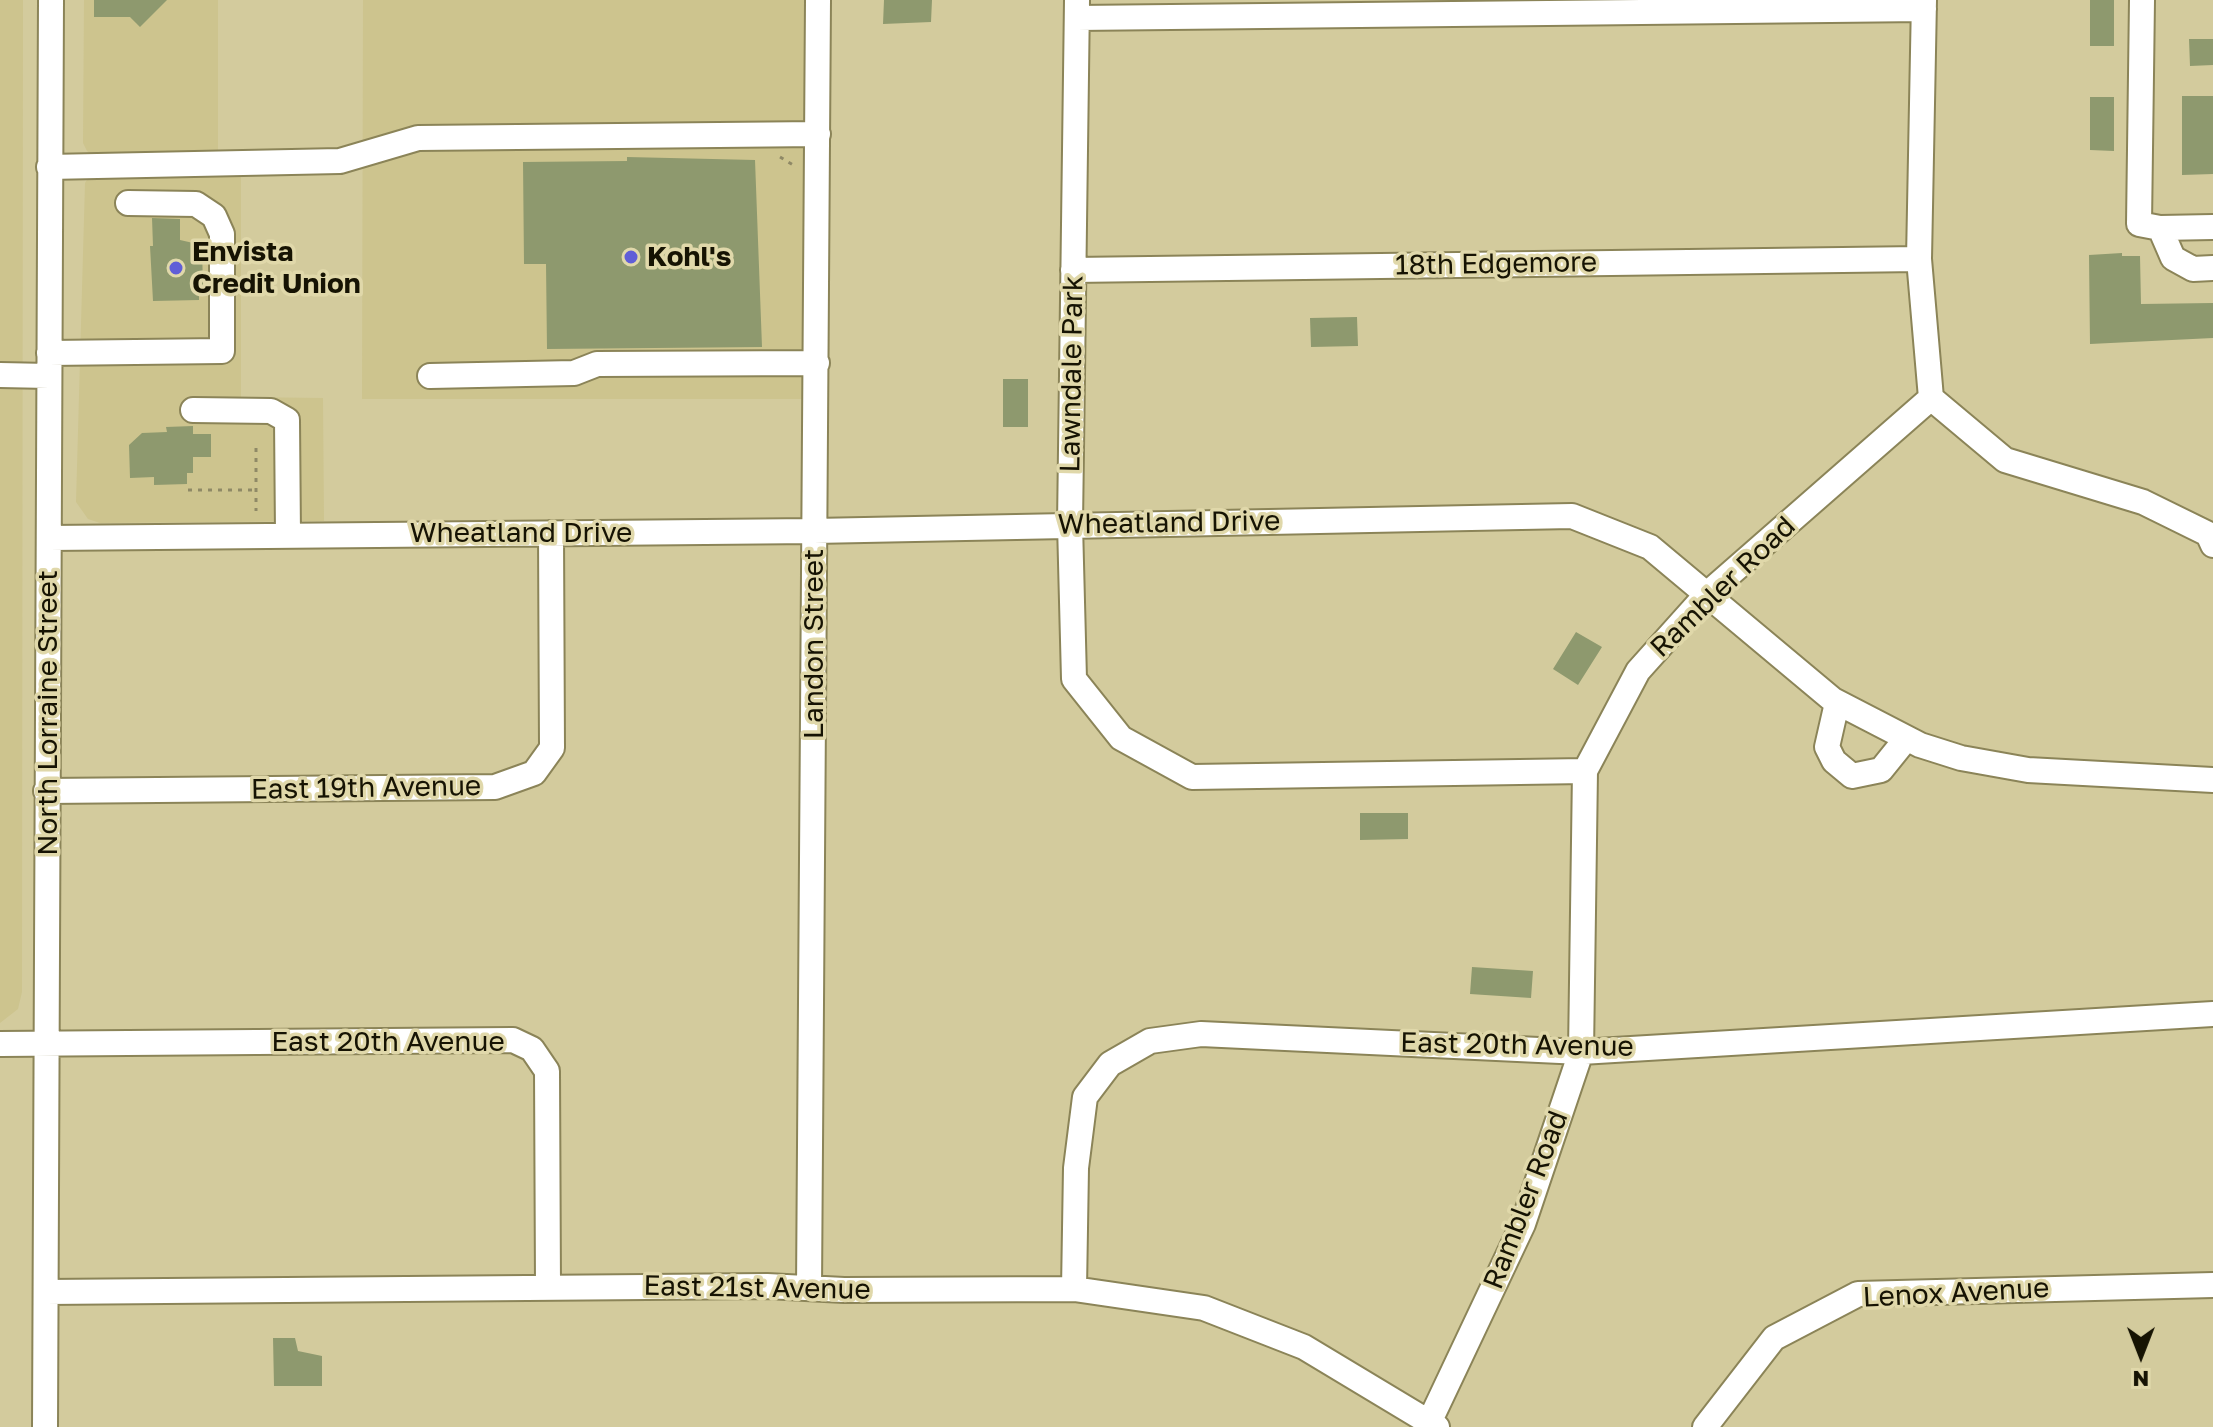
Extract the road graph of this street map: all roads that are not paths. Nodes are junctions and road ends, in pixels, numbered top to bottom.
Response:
1 (51, 0) edge
2 (818, 0) edge
3 (2142, 0) edge
4 (1924, 4) edge
5 (1077, 9) edge
6 (818, 134) junction
7 (49, 167) junction
8 (128, 203) dead end
9 (2213, 227) edge
10 (2160, 228) junction
11 (1919, 259) junction
12 (2213, 268) edge
13 (1073, 270) junction
14 (817, 363) junction
15 (49, 364) junction
16 (0, 375) edge
17 (430, 376) dead end
18 (1931, 398) junction
19 (193, 410) dead end
20 (1070, 524) junction
21 (814, 531) junction
22 (551, 533) junction
23 (288, 535) junction
24 (49, 538) junction
25 (2213, 545) edge
26 (1707, 594) junction
27 (1837, 703) junction
28 (1906, 739) junction
29 (1585, 771) junction
30 (2213, 780) edge
31 (46, 791) junction
32 (2213, 1014) edge
33 (0, 1044) edge
34 (47, 1044) junction
35 (1581, 1052) junction
36 (2213, 1285) edge
37 (548, 1287) junction
38 (809, 1288) junction
39 (1074, 1289) junction
40 (46, 1292) junction
41 (1431, 1425) edge
42 (45, 1427) edge
43 (1705, 1427) edge

1 - 7 street, North Lorraine Street
2 - 6 street, Landon Street
3 - 10 street
4 - 5 street
4 - 11 street
5 - 13 street, Lawndale Park
6 - 7 street
6 - 14 street, Landon Street
7 - 15 street, North Lorraine Street
8 - 15 street
9 - 10 street
10 - 12 street
11 - 13 street, 18th Edgemore
11 - 18 street
13 - 20 street, Lawndale Park
14 - 17 street
14 - 21 street, Landon Street
15 - 16 street
15 - 24 street, North Lorraine Street
18 - 25 street
18 - 26 street, Rambler Road
19 - 23 street
20 - 21 street, Wheatland Drive
20 - 26 street, Wheatland Drive
20 - 29 street, Lawndale Park
21 - 22 street, Wheatland Drive
21 - 38 street, Landon Street
22 - 23 street, Wheatland Drive
22 - 31 street, East 19th Avenue
23 - 24 street, Wheatland Drive
24 - 31 street, North Lorraine Street
26 - 27 street, Wheatland Drive
26 - 29 street, Rambler Road
27 - 28 street, Wheatland Drive
27 - 28 street
28 - 30 street, Wheatland Drive
29 - 35 street, Rambler Road
31 - 34 street, North Lorraine Street
32 - 35 street, East 20th Avenue
33 - 34 street, East 20th Avenue
34 - 37 street, East 20th Avenue
34 - 40 street, North Lorraine Street
35 - 39 street, East 20th Avenue
35 - 41 street, Rambler Road
36 - 43 street, Lenox Avenue
37 - 38 street, East 21st Avenue
37 - 40 street, East 21st Avenue
38 - 39 street, East 21st Avenue
39 - 41 street, East 21st Avenue
40 - 42 street, North Lorraine Street

